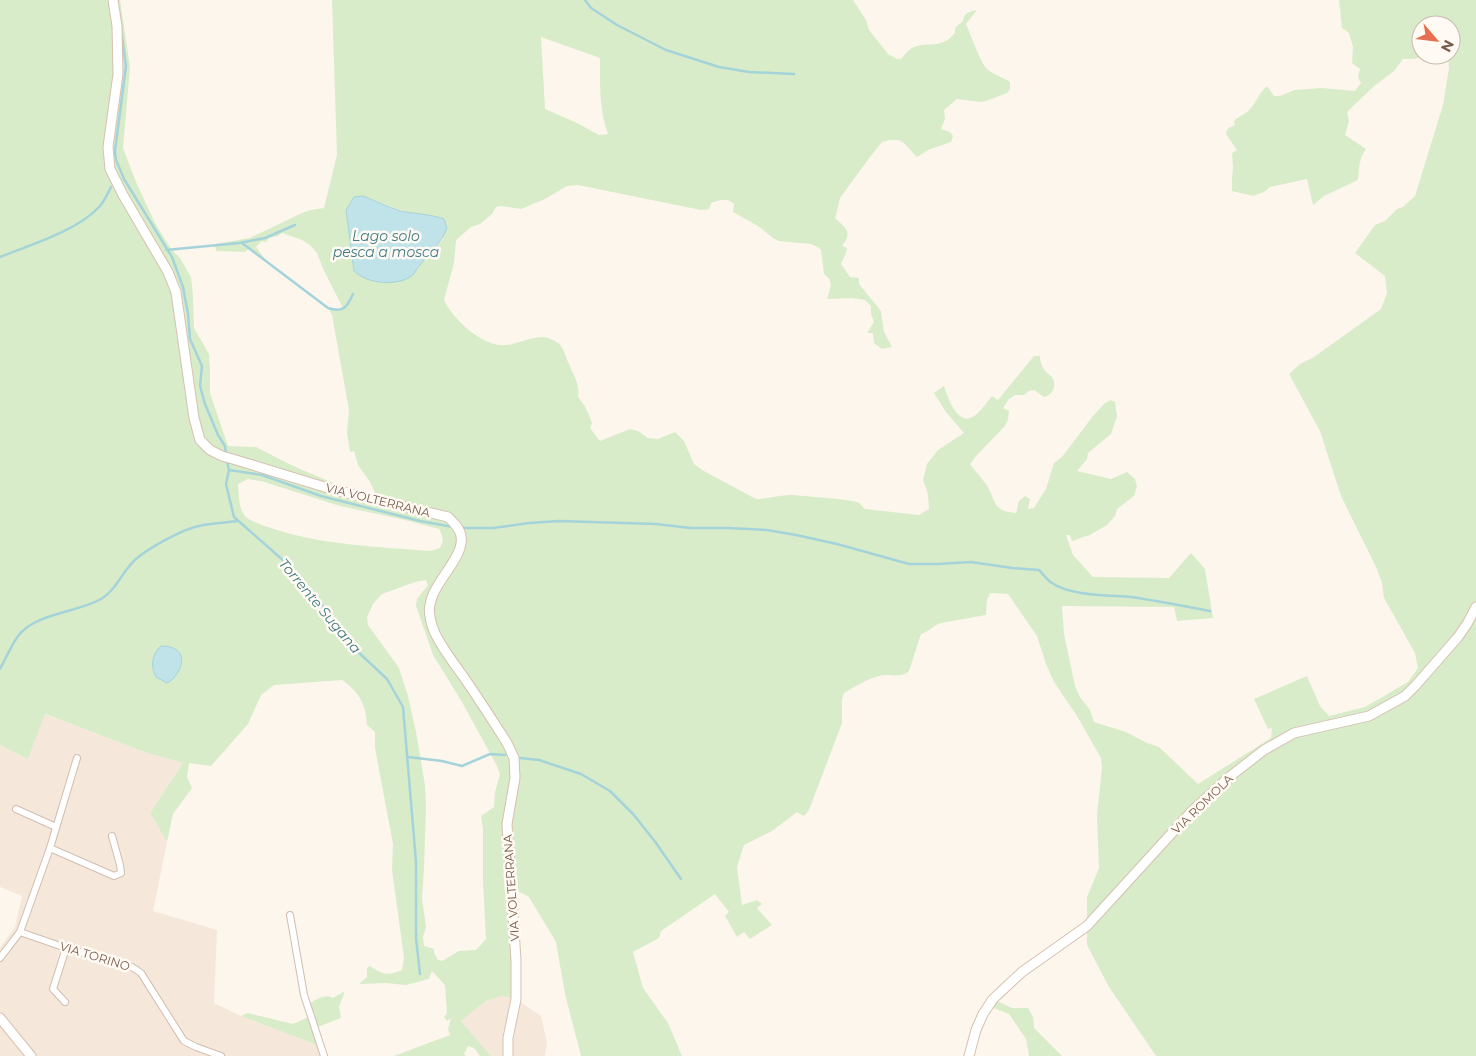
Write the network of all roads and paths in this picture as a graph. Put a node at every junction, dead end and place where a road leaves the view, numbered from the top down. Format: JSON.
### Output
{"nodes":[{"id":1,"x":112,"y":0,"type":"edge"},
{"id":2,"x":1476,"y":607,"type":"edge"},
{"id":3,"x":77,"y":758,"type":"dead end"},
{"id":4,"x":16,"y":809,"type":"dead end"},
{"id":5,"x":56,"y":827,"type":"junction"},
{"id":6,"x":112,"y":836,"type":"dead end"},
{"id":7,"x":50,"y":848,"type":"junction"},
{"id":8,"x":290,"y":915,"type":"dead end"},
{"id":9,"x":20,"y":932,"type":"junction"},
{"id":10,"x":66,"y":948,"type":"junction"},
{"id":11,"x":0,"y":958,"type":"edge"},
{"id":12,"x":65,"y":1002,"type":"dead end"},
{"id":13,"x":0,"y":1018,"type":"edge"},
{"id":14,"x":31,"y":1056,"type":"edge"},
{"id":15,"x":221,"y":1056,"type":"edge"},
{"id":16,"x":324,"y":1056,"type":"edge"},
{"id":17,"x":508,"y":1056,"type":"edge"},
{"id":18,"x":969,"y":1056,"type":"edge"}],
"edges":[{"from":1,"to":17,"type":"main road","name":"VIA VOLTERRANA"},
{"from":2,"to":18,"type":"main road","name":"VIA ROMOLA"},
{"from":3,"to":5,"type":"street"},
{"from":4,"to":5,"type":"street"},
{"from":5,"to":7,"type":"street"},
{"from":6,"to":7,"type":"street"},
{"from":7,"to":9,"type":"street"},
{"from":8,"to":16,"type":"street"},
{"from":9,"to":10,"type":"street","name":"VIA TORINO"},
{"from":9,"to":11,"type":"street"},
{"from":10,"to":12,"type":"street"},
{"from":10,"to":15,"type":"street","name":"VIA TORINO"},
{"from":13,"to":14,"type":"main road"}]}
